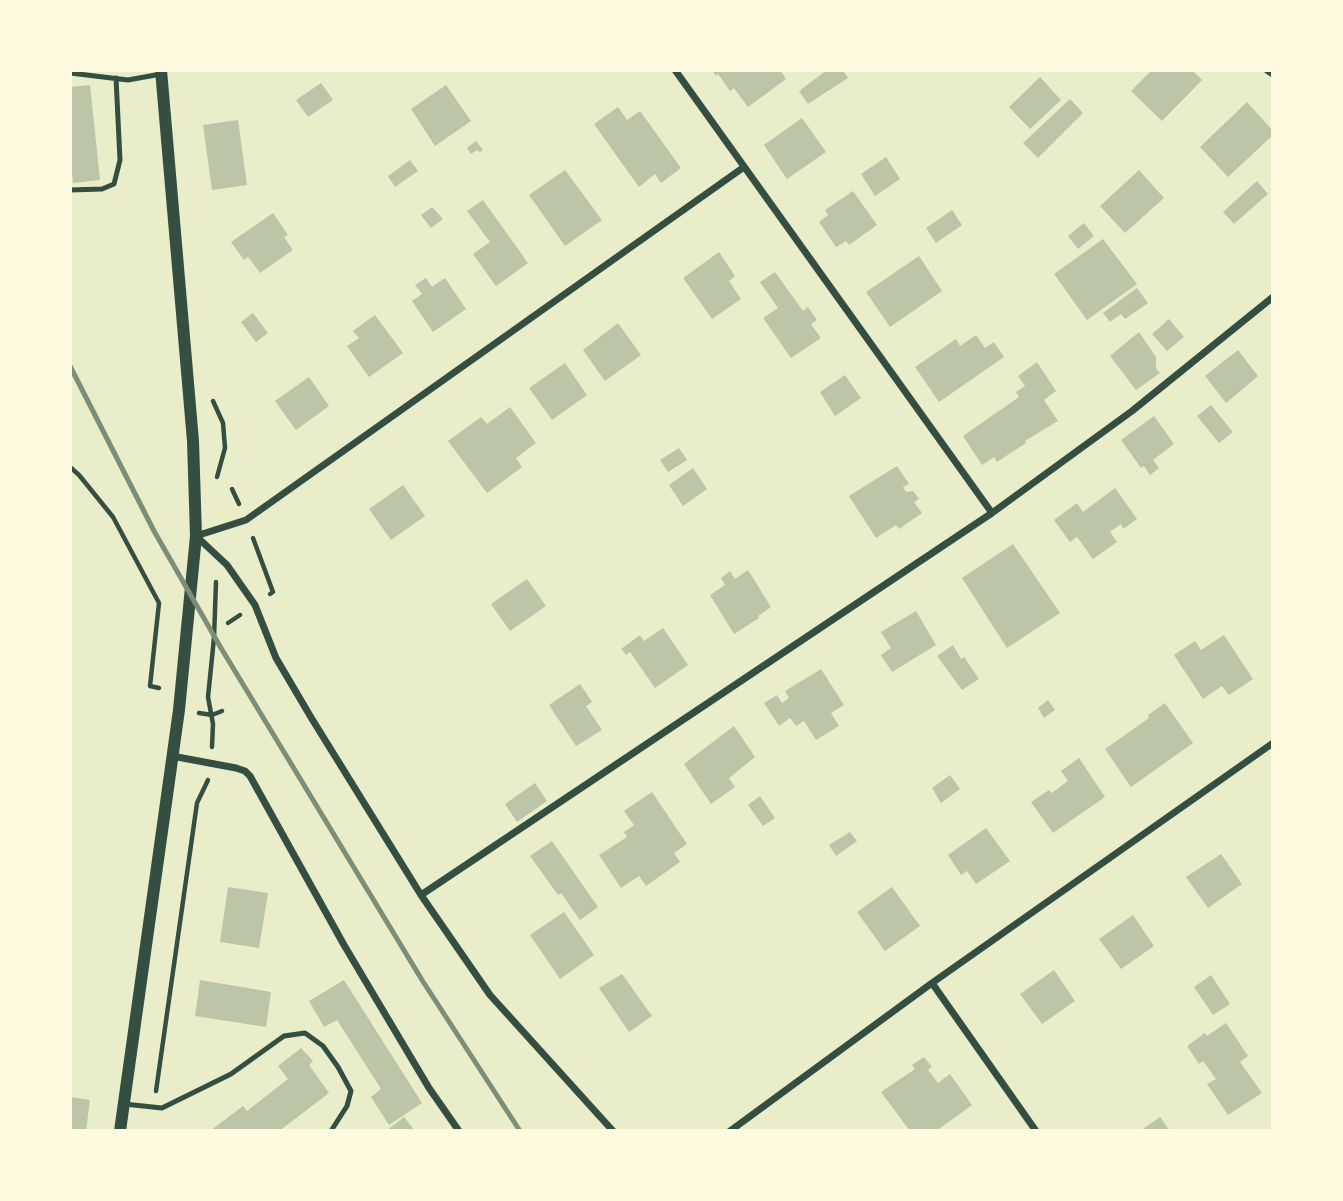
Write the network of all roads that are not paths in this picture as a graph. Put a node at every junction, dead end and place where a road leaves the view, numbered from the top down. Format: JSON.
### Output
{"nodes":[{"id":1,"x":675,"y":70,"type":"edge"},
{"id":2,"x":1268,"y":70,"type":"edge"},
{"id":3,"x":161,"y":72,"type":"edge"},
{"id":4,"x":70,"y":73,"type":"edge"},
{"id":5,"x":1273,"y":74,"type":"edge"},
{"id":6,"x":116,"y":78,"type":"junction"},
{"id":7,"x":744,"y":167,"type":"junction"},
{"id":8,"x":70,"y":190,"type":"edge"},
{"id":9,"x":1273,"y":297,"type":"edge"},
{"id":10,"x":992,"y":513,"type":"junction"},
{"id":11,"x":197,"y":536,"type":"junction"},
{"id":12,"x":1273,"y":743,"type":"edge"},
{"id":13,"x":173,"y":756,"type":"junction"},
{"id":14,"x":421,"y":895,"type":"junction"},
{"id":15,"x":932,"y":983,"type":"junction"},
{"id":16,"x":124,"y":1104,"type":"junction"},
{"id":17,"x":120,"y":1131,"type":"edge"},
{"id":18,"x":331,"y":1131,"type":"edge"},
{"id":19,"x":459,"y":1131,"type":"edge"},
{"id":20,"x":614,"y":1131,"type":"edge"},
{"id":21,"x":730,"y":1131,"type":"edge"},
{"id":22,"x":1036,"y":1131,"type":"edge"}],
"edges":[{"from":1,"to":7,"type":"street"},
{"from":2,"to":5,"type":"street"},
{"from":3,"to":6,"type":"lane"},
{"from":3,"to":11,"type":"street"},
{"from":4,"to":6,"type":"lane"},
{"from":6,"to":8,"type":"lane"},
{"from":7,"to":10,"type":"street"},
{"from":7,"to":11,"type":"street"},
{"from":9,"to":10,"type":"street"},
{"from":10,"to":14,"type":"street"},
{"from":11,"to":13,"type":"street"},
{"from":11,"to":14,"type":"street"},
{"from":12,"to":15,"type":"street"},
{"from":13,"to":16,"type":"street"},
{"from":13,"to":19,"type":"street"},
{"from":14,"to":20,"type":"street"},
{"from":15,"to":21,"type":"street"},
{"from":15,"to":22,"type":"street"},
{"from":16,"to":17,"type":"street"},
{"from":16,"to":18,"type":"lane"}]}
